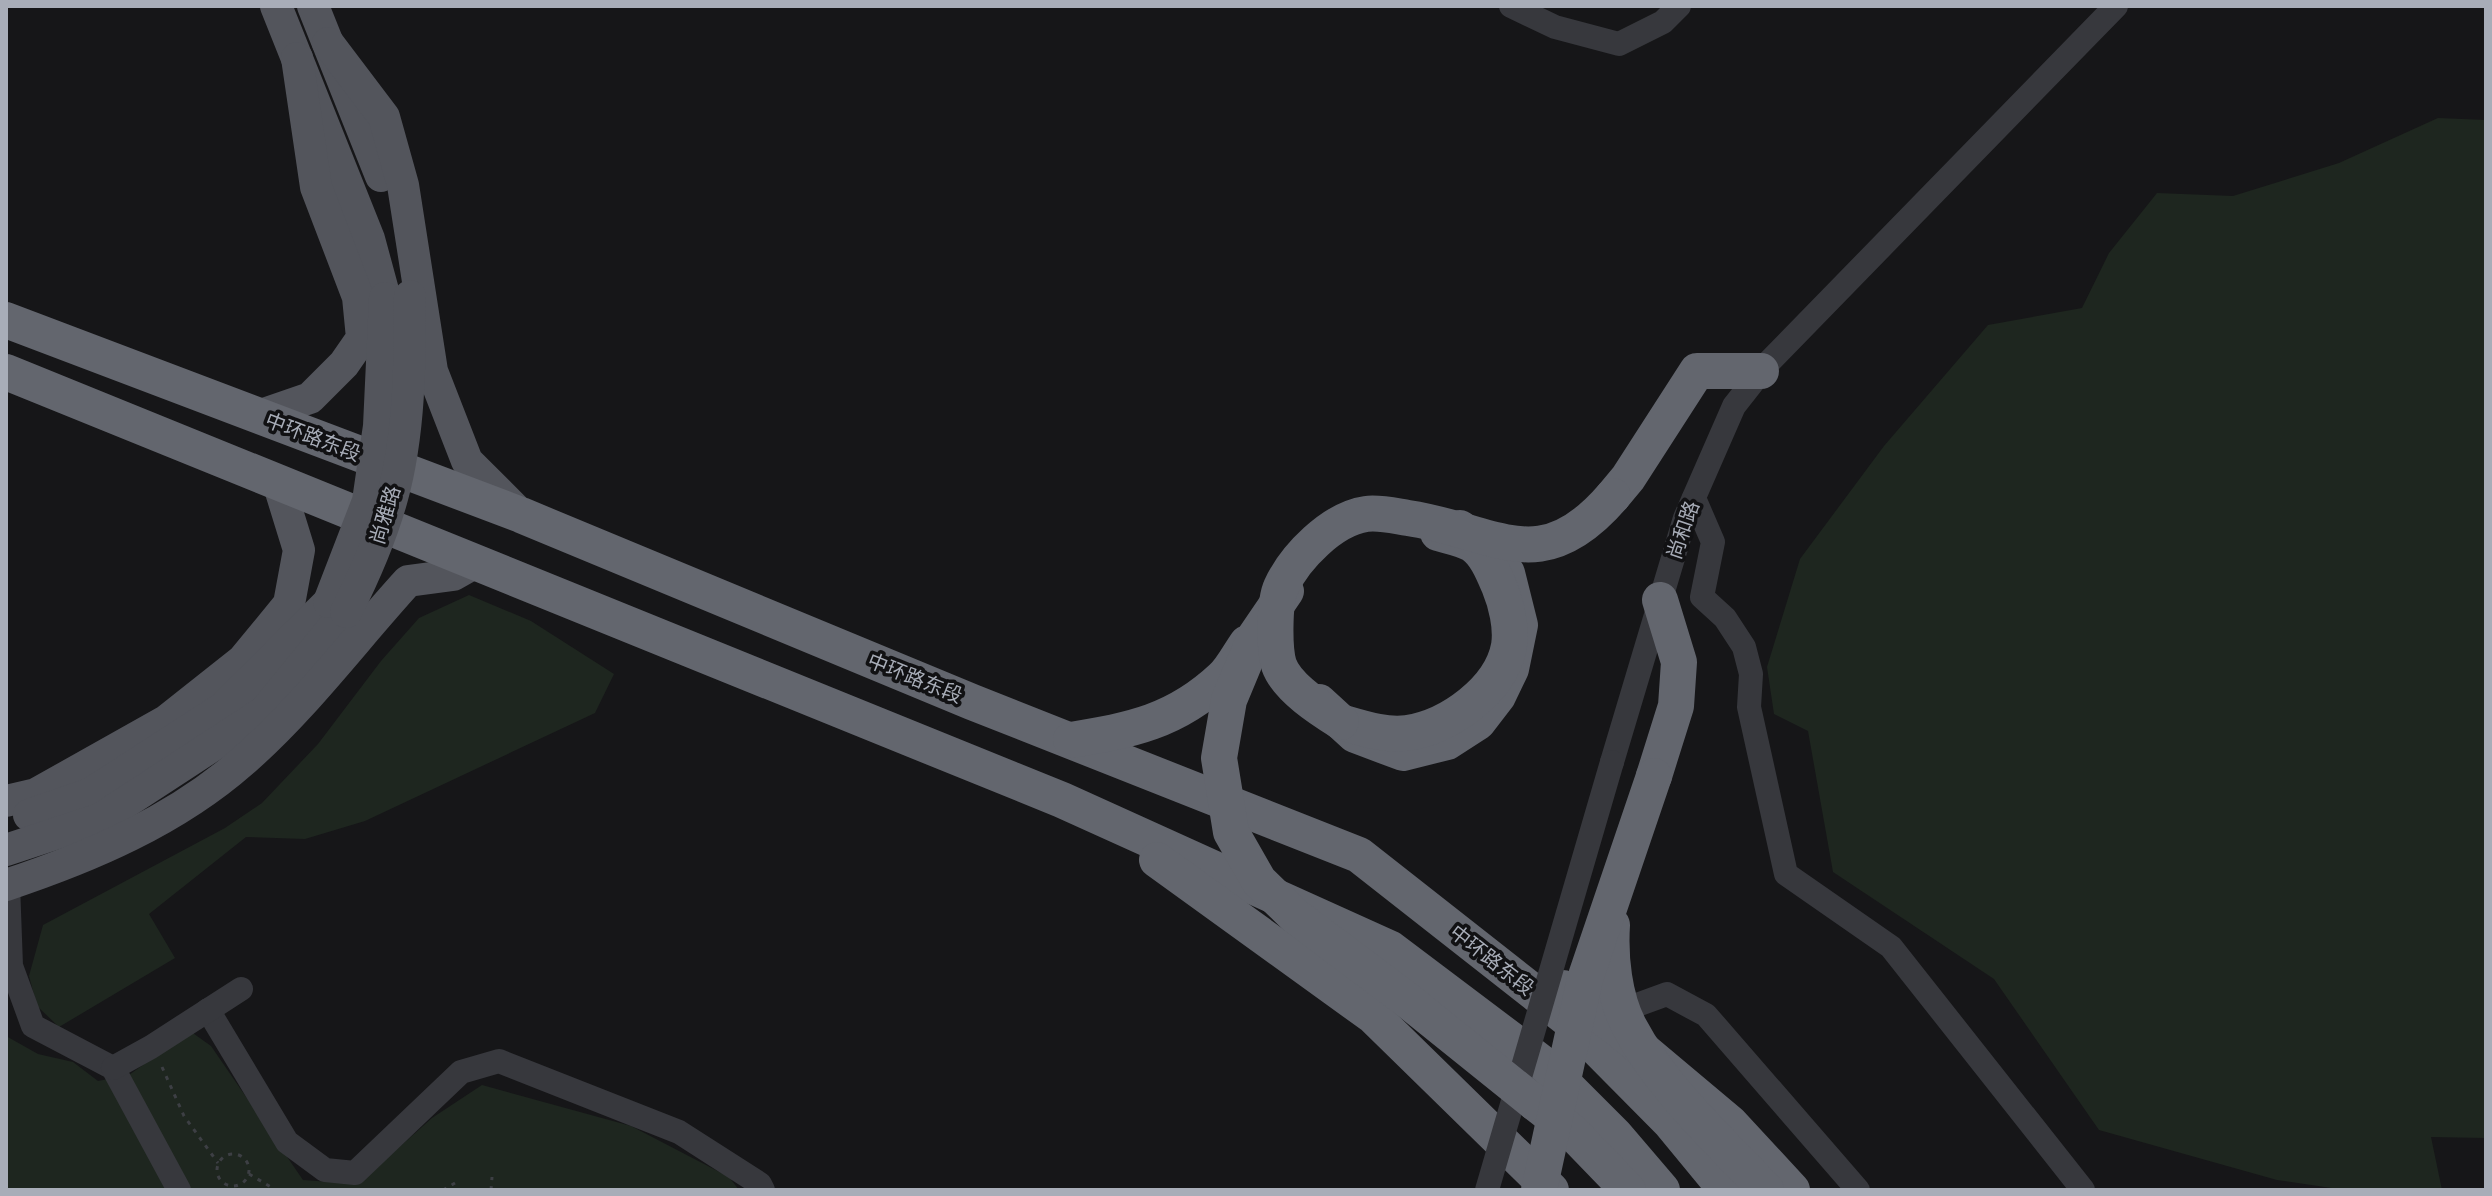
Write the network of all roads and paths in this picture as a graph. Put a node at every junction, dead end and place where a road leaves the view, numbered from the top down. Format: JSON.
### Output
{"nodes":[{"id":1,"x":276,"y":6,"type":"edge"},
{"id":2,"x":313,"y":6,"type":"edge"},
{"id":3,"x":1511,"y":6,"type":"edge"},
{"id":4,"x":1679,"y":6,"type":"edge"},
{"id":5,"x":2116,"y":6,"type":"edge"},
{"id":6,"x":328,"y":43,"type":"junction"},
{"id":7,"x":297,"y":58,"type":"junction"},
{"id":8,"x":397,"y":297,"type":"junction"},
{"id":9,"x":6,"y":320,"type":"edge"},
{"id":10,"x":1761,"y":371,"type":"junction"},
{"id":11,"x":6,"y":372,"type":"edge"},
{"id":12,"x":258,"y":416,"type":"junction"},
{"id":13,"x":278,"y":482,"type":"junction"},
{"id":14,"x":1694,"y":498,"type":"junction"},
{"id":15,"x":521,"y":515,"type":"junction"},
{"id":16,"x":476,"y":562,"type":"junction"},
{"id":17,"x":1286,"y":591,"type":"junction"},
{"id":18,"x":1660,"y":600,"type":"junction"},
{"id":19,"x":337,"y":607,"type":"junction"},
{"id":20,"x":1071,"y":740,"type":"junction"},
{"id":21,"x":6,"y":801,"type":"edge"},
{"id":22,"x":1095,"y":815,"type":"junction"},
{"id":23,"x":6,"y":823,"type":"edge"},
{"id":24,"x":6,"y":850,"type":"edge"},
{"id":25,"x":1359,"y":855,"type":"junction"},
{"id":26,"x":7,"y":884,"type":"edge"},
{"id":27,"x":1615,"y":893,"type":"junction"},
{"id":28,"x":241,"y":989,"type":"dead end"},
{"id":29,"x":208,"y":1010,"type":"junction"},
{"id":30,"x":1609,"y":1022,"type":"junction"},
{"id":31,"x":151,"y":1047,"type":"junction"},
{"id":32,"x":113,"y":1068,"type":"junction"},
{"id":33,"x":1615,"y":1135,"type":"junction"},
{"id":34,"x":218,"y":1163,"type":"junction"},
{"id":35,"x":249,"y":1174,"type":"junction"},
{"id":36,"x":492,"y":1177,"type":"dead end"},
{"id":37,"x":455,"y":1183,"type":"dead end"},
{"id":38,"x":179,"y":1190,"type":"edge"},
{"id":39,"x":276,"y":1190,"type":"edge"},
{"id":40,"x":443,"y":1190,"type":"edge"},
{"id":41,"x":491,"y":1190,"type":"edge"},
{"id":42,"x":763,"y":1190,"type":"edge"},
{"id":43,"x":1487,"y":1190,"type":"edge"},
{"id":44,"x":1539,"y":1190,"type":"edge"},
{"id":45,"x":1551,"y":1190,"type":"edge"},
{"id":46,"x":1628,"y":1190,"type":"edge"},
{"id":47,"x":1652,"y":1190,"type":"edge"},
{"id":48,"x":1662,"y":1190,"type":"edge"},
{"id":49,"x":1726,"y":1190,"type":"edge"},
{"id":50,"x":1766,"y":1190,"type":"edge"},
{"id":51,"x":1792,"y":1190,"type":"edge"},
{"id":52,"x":1858,"y":1190,"type":"edge"},
{"id":53,"x":2083,"y":1190,"type":"edge"}],
"edges":[{"from":1,"to":7,"type":"main road","name":"尚雅路"},
{"from":2,"to":6,"type":"main road","name":"尚雅路"},
{"from":3,"to":4,"type":"street"},
{"from":5,"to":10,"type":"street","name":"尚和路"},
{"from":6,"to":8,"type":"main road","name":"尚雅路"},
{"from":6,"to":15,"type":"main road"},
{"from":7,"to":8,"type":"main road","name":"尚雅路"},
{"from":7,"to":12,"type":"main road"},
{"from":8,"to":19,"type":"main road","name":"尚雅路","bridge":true},
{"from":9,"to":12,"type":"highway","name":"中环路东段"},
{"from":10,"to":14,"type":"street","name":"尚和路"},
{"from":10,"to":17,"type":"highway","bridge":true},
{"from":11,"to":13,"type":"highway"},
{"from":12,"to":15,"type":"highway","name":"中环路东段"},
{"from":13,"to":16,"type":"highway"},
{"from":13,"to":21,"type":"main road"},
{"from":14,"to":18,"type":"street","name":"尚和路"},
{"from":14,"to":53,"type":"street"},
{"from":15,"to":20,"type":"highway","name":"中环路东段"},
{"from":16,"to":22,"type":"highway"},
{"from":16,"to":26,"type":"main road"},
{"from":17,"to":20,"type":"highway","bridge":true},
{"from":17,"to":46,"type":"highway","bridge":true},
{"from":18,"to":27,"type":"highway","bridge":true},
{"from":18,"to":43,"type":"street","name":"尚和路","bridge":true},
{"from":19,"to":23,"type":"main road","name":"尚雅路"},
{"from":19,"to":24,"type":"main road","name":"尚雅路"},
{"from":20,"to":25,"type":"highway","name":"中环路东段"},
{"from":22,"to":33,"type":"highway"},
{"from":22,"to":45,"type":"highway"},
{"from":25,"to":30,"type":"highway"},
{"from":25,"to":49,"type":"highway","name":"中环路东段"},
{"from":26,"to":32,"type":"street"},
{"from":27,"to":44,"type":"highway","bridge":true},
{"from":27,"to":50,"type":"highway","bridge":true},
{"from":28,"to":29,"type":"street"},
{"from":29,"to":31,"type":"street"},
{"from":29,"to":42,"type":"street"},
{"from":30,"to":51,"type":"highway"},
{"from":30,"to":52,"type":"street"},
{"from":31,"to":32,"type":"street"},
{"from":31,"to":34,"type":"path"},
{"from":32,"to":38,"type":"street"},
{"from":33,"to":47,"type":"highway"},
{"from":33,"to":48,"type":"highway"},
{"from":34,"to":35,"type":"path"},
{"from":34,"to":35,"type":"path"},
{"from":35,"to":39,"type":"path"},
{"from":36,"to":41,"type":"path"},
{"from":37,"to":40,"type":"path"}]}
